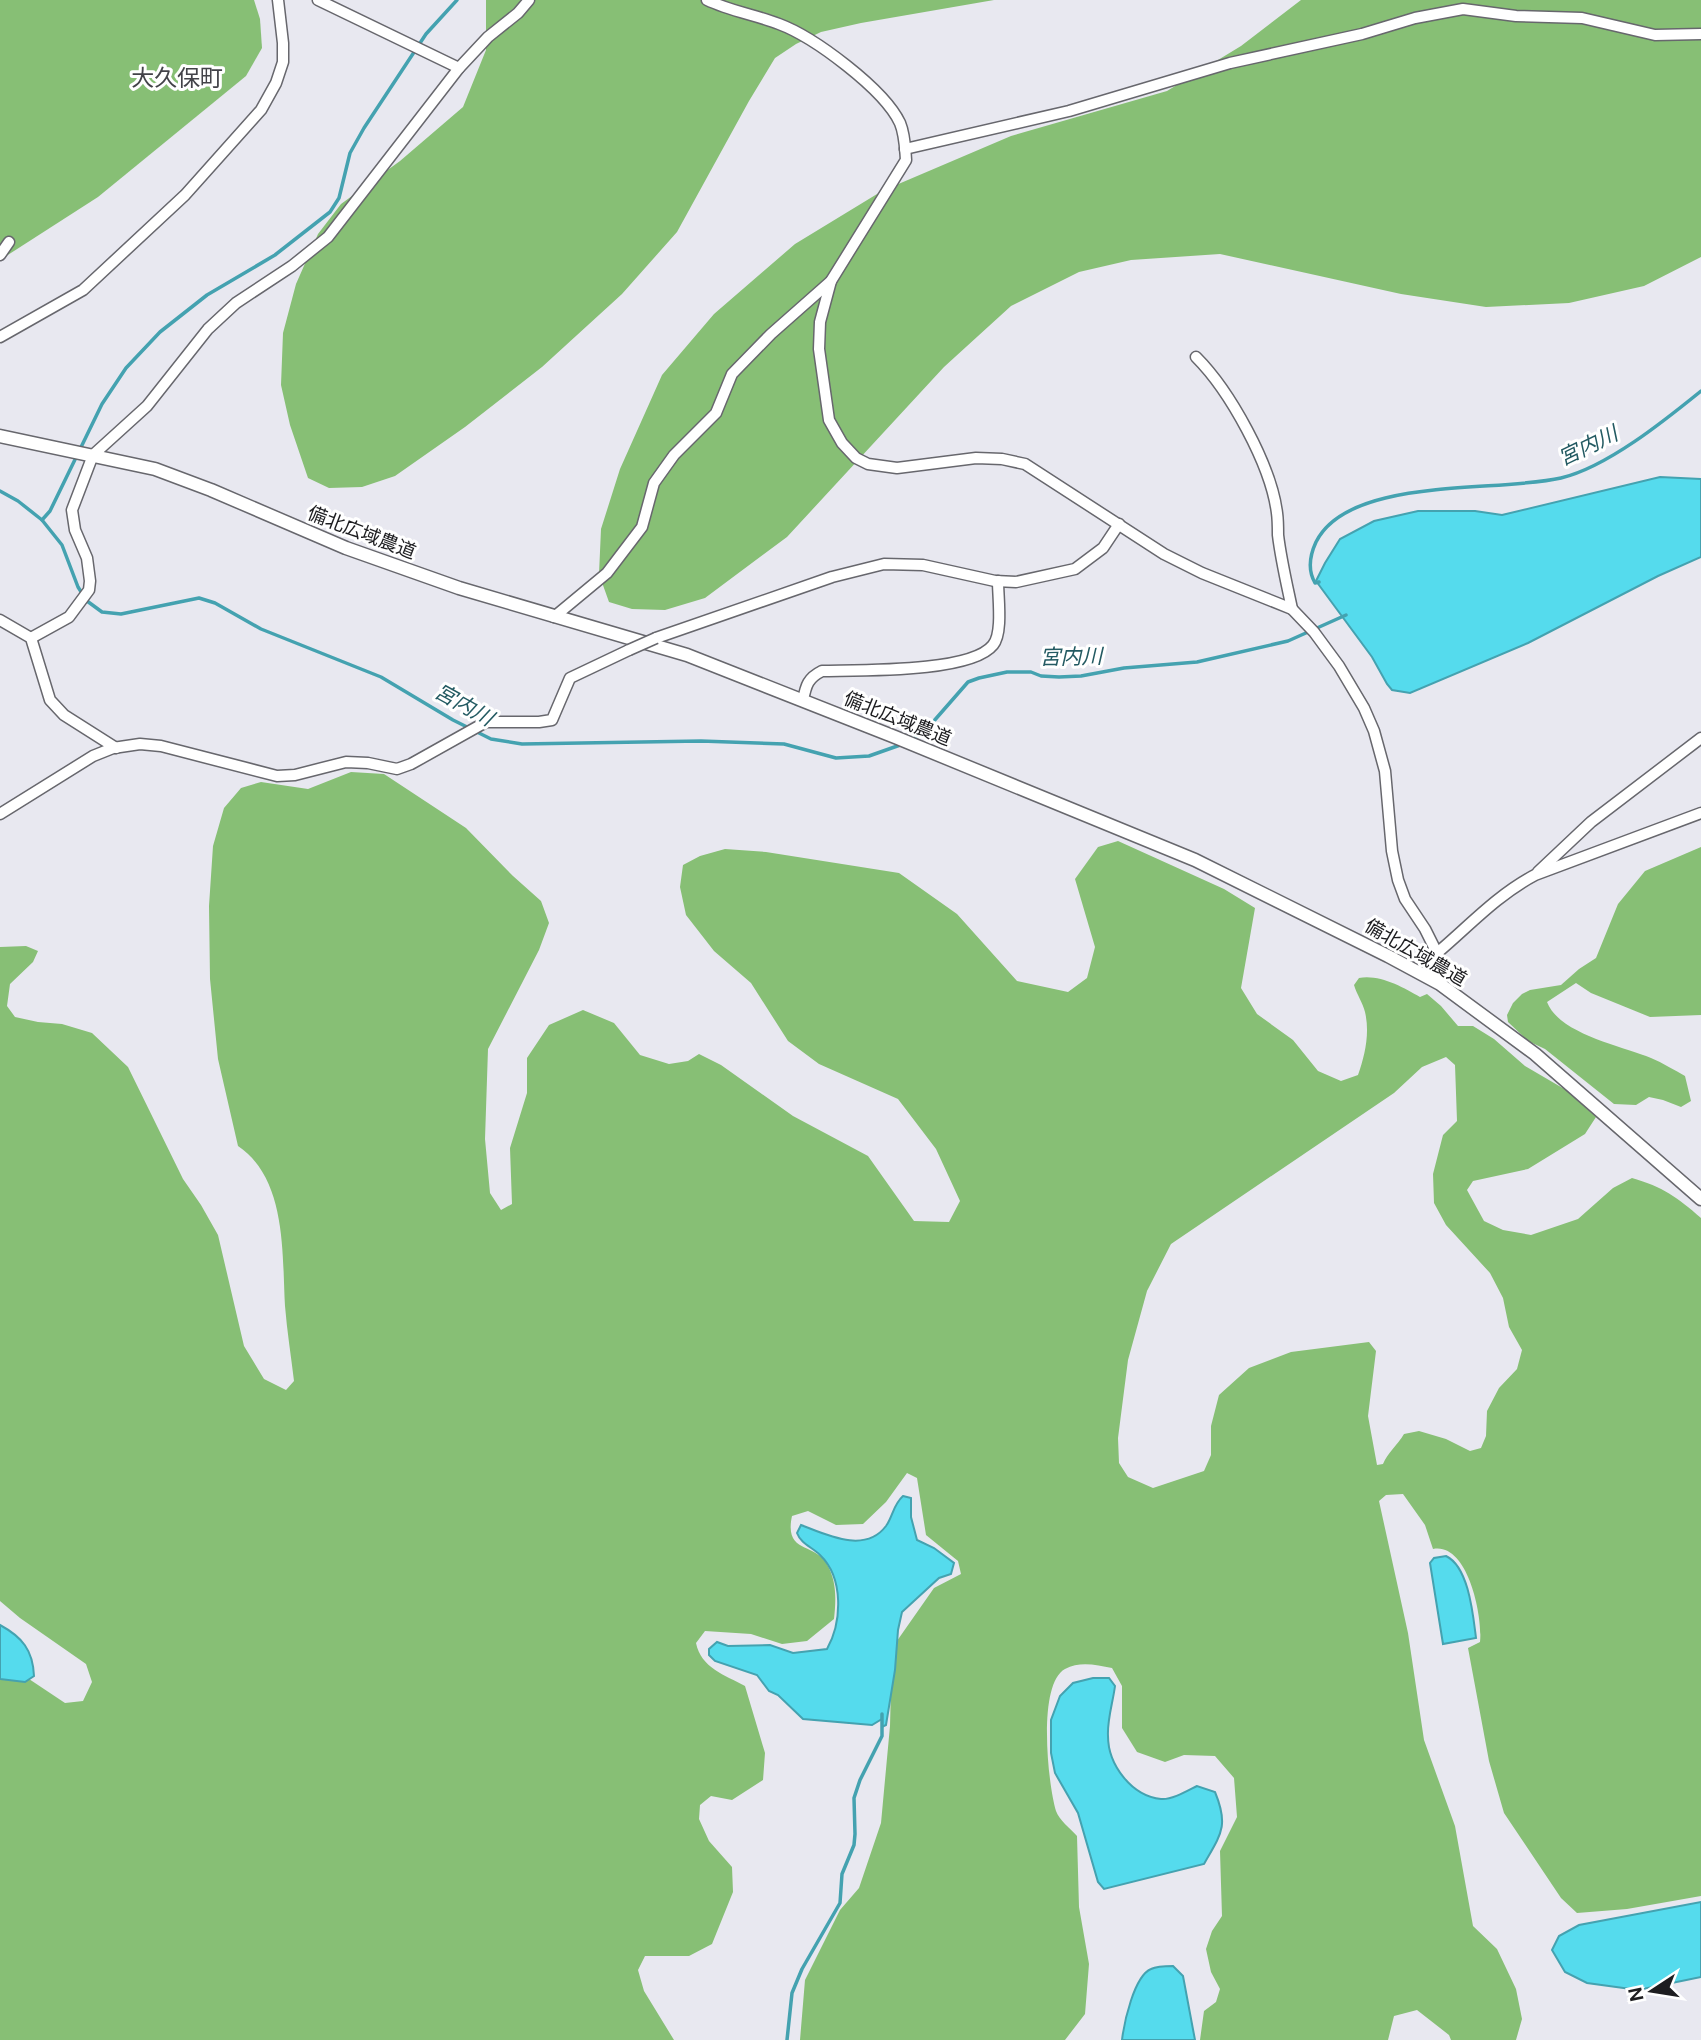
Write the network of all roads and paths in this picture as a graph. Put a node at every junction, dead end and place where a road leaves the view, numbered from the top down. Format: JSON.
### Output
{"nodes":[{"id":1,"x":278,"y":0,"type":"edge"},
{"id":2,"x":318,"y":0,"type":"edge"},
{"id":3,"x":529,"y":0,"type":"edge"},
{"id":4,"x":707,"y":0,"type":"edge"},
{"id":5,"x":1701,"y":34,"type":"edge"},
{"id":6,"x":459,"y":68,"type":"junction"},
{"id":7,"x":905,"y":149,"type":"junction"},
{"id":8,"x":9,"y":242,"type":"dead end"},
{"id":9,"x":0,"y":255,"type":"edge"},
{"id":10,"x":831,"y":281,"type":"junction"},
{"id":11,"x":0,"y":337,"type":"edge"},
{"id":12,"x":1196,"y":357,"type":"dead end"},
{"id":13,"x":0,"y":436,"type":"edge"},
{"id":14,"x":93,"y":455,"type":"junction"},
{"id":15,"x":1119,"y":524,"type":"junction"},
{"id":16,"x":998,"y":581,"type":"junction"},
{"id":17,"x":1292,"y":609,"type":"junction"},
{"id":18,"x":554,"y":617,"type":"junction"},
{"id":19,"x":0,"y":620,"type":"edge"},
{"id":20,"x":31,"y":638,"type":"junction"},
{"id":21,"x":803,"y":700,"type":"junction"},
{"id":22,"x":1701,"y":738,"type":"edge"},
{"id":23,"x":116,"y":748,"type":"junction"},
{"id":24,"x":1701,"y":813,"type":"edge"},
{"id":25,"x":0,"y":814,"type":"edge"},
{"id":26,"x":1535,"y":875,"type":"junction"},
{"id":27,"x":1437,"y":954,"type":"junction"},
{"id":28,"x":1440,"y":984,"type":"junction"},
{"id":29,"x":1701,"y":1199,"type":"edge"}],
"edges":[{"from":1,"to":11,"type":"street"},
{"from":2,"to":6,"type":"street"},
{"from":3,"to":6,"type":"street"},
{"from":4,"to":7,"type":"street"},
{"from":5,"to":7,"type":"street"},
{"from":6,"to":14,"type":"street"},
{"from":7,"to":10,"type":"street"},
{"from":8,"to":9,"type":"street"},
{"from":10,"to":15,"type":"street"},
{"from":10,"to":18,"type":"street"},
{"from":12,"to":17,"type":"street"},
{"from":13,"to":14,"type":"street","name":"備北広域農道"},
{"from":14,"to":18,"type":"street","name":"備北広域農道"},
{"from":14,"to":20,"type":"street"},
{"from":15,"to":16,"type":"street"},
{"from":15,"to":17,"type":"street"},
{"from":16,"to":21,"type":"street"},
{"from":16,"to":23,"type":"street","bridge":true},
{"from":17,"to":27,"type":"street"},
{"from":18,"to":21,"type":"street","name":"備北広域農道"},
{"from":19,"to":20,"type":"street"},
{"from":20,"to":23,"type":"street"},
{"from":21,"to":28,"type":"street","name":"備北広域農道"},
{"from":22,"to":26,"type":"street"},
{"from":23,"to":25,"type":"street"},
{"from":24,"to":26,"type":"street"},
{"from":26,"to":27,"type":"street"},
{"from":27,"to":28,"type":"street"},
{"from":28,"to":29,"type":"street","name":"備北広域農道"}]}
